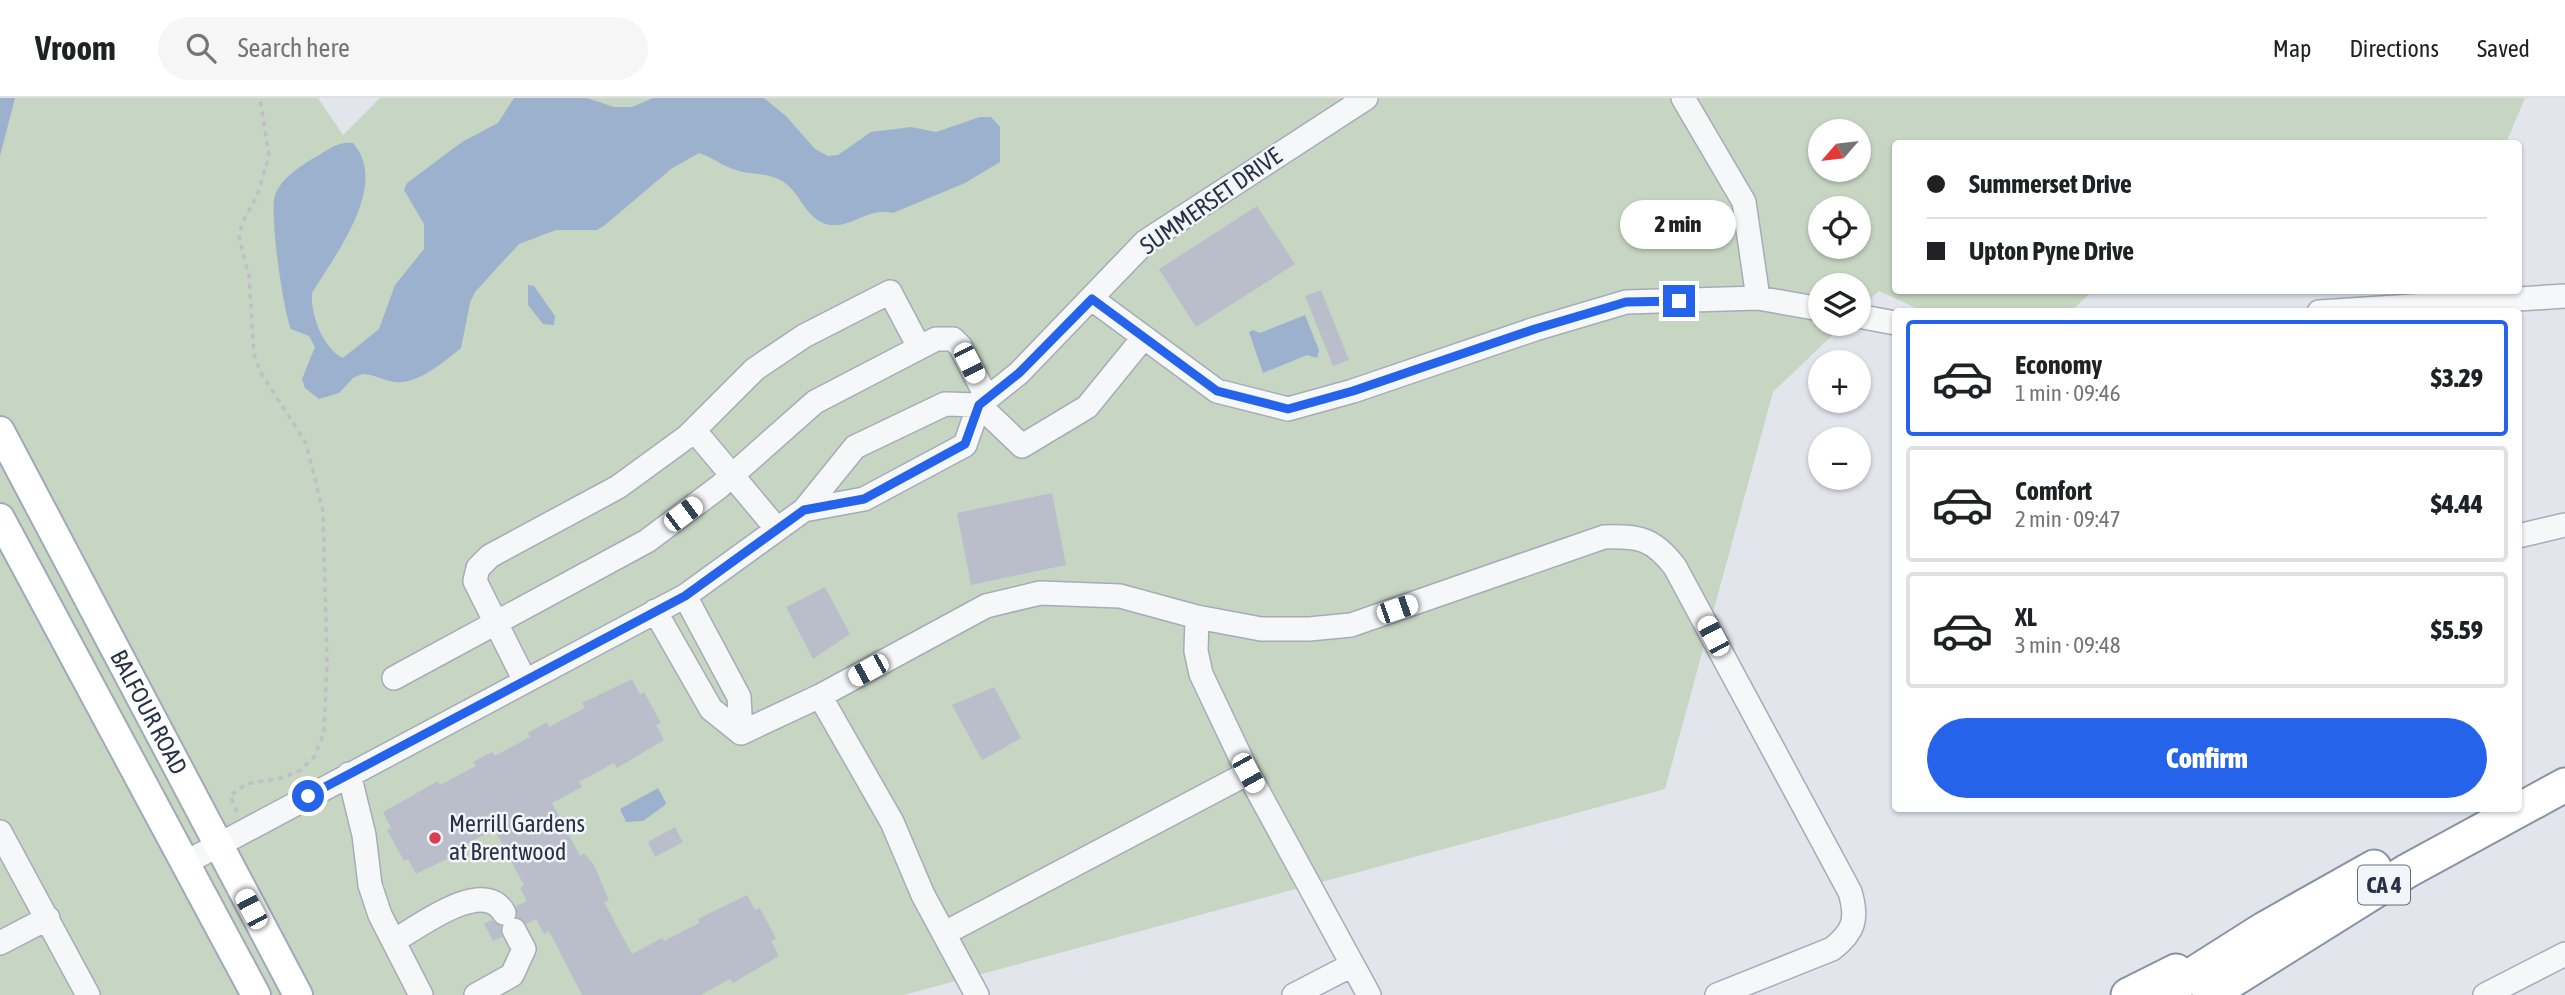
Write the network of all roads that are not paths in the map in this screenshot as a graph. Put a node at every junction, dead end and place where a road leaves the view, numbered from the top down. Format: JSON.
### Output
{"nodes":[{"id":1,"x":1366,"y":98,"type":"edge"},
{"id":2,"x":1683,"y":98,"type":"edge"},
{"id":3,"x":2565,"y":296,"type":"edge"},
{"id":4,"x":1758,"y":298,"type":"junction"},
{"id":5,"x":1092,"y":299,"type":"junction"},
{"id":6,"x":1808,"y":307,"type":"edge"},
{"id":7,"x":2380,"y":308,"type":"edge"},
{"id":8,"x":1871,"y":318,"type":"edge"},
{"id":9,"x":1892,"y":322,"type":"edge"},
{"id":10,"x":1144,"y":337,"type":"junction"},
{"id":11,"x":919,"y":347,"type":"junction"},
{"id":12,"x":983,"y":402,"type":"junction"},
{"id":13,"x":694,"y":430,"type":"junction"},
{"id":14,"x":0,"y":431,"type":"edge"},
{"id":15,"x":731,"y":476,"type":"junction"},
{"id":16,"x":804,"y":510,"type":"junction"},
{"id":17,"x":0,"y":518,"type":"edge"},
{"id":18,"x":2565,"y":525,"type":"edge"},
{"id":19,"x":777,"y":530,"type":"junction"},
{"id":20,"x":2522,"y":535,"type":"edge"},
{"id":21,"x":685,"y":596,"type":"junction"},
{"id":22,"x":655,"y":611,"type":"junction"},
{"id":23,"x":1197,"y":617,"type":"junction"},
{"id":24,"x":496,"y":624,"type":"junction"},
{"id":25,"x":726,"y":673,"type":"junction"},
{"id":26,"x":394,"y":678,"type":"dead end"},
{"id":27,"x":525,"y":681,"type":"junction"},
{"id":28,"x":699,"y":688,"type":"junction"},
{"id":29,"x":820,"y":696,"type":"junction"},
{"id":30,"x":741,"y":733,"type":"junction"},
{"id":31,"x":2565,"y":760,"type":"edge"},
{"id":32,"x":1248,"y":773,"type":"junction"},
{"id":33,"x":349,"y":774,"type":"junction"},
{"id":34,"x":2522,"y":783,"type":"edge"},
{"id":35,"x":2565,"y":785,"type":"edge"},
{"id":36,"x":2522,"y":808,"type":"edge"},
{"id":37,"x":2469,"y":812,"type":"edge"},
{"id":38,"x":2515,"y":812,"type":"edge"},
{"id":39,"x":0,"y":832,"type":"edge"},
{"id":40,"x":217,"y":845,"type":"junction"},
{"id":41,"x":185,"y":863,"type":"junction"},
{"id":42,"x":48,"y":918,"type":"junction"},
{"id":43,"x":2264,"y":929,"type":"junction"},
{"id":44,"x":945,"y":933,"type":"junction"},
{"id":45,"x":394,"y":941,"type":"junction"},
{"id":46,"x":0,"y":943,"type":"edge"},
{"id":47,"x":2565,"y":954,"type":"edge"},
{"id":48,"x":1352,"y":965,"type":"junction"},
{"id":49,"x":88,"y":995,"type":"edge"},
{"id":50,"x":256,"y":995,"type":"edge"},
{"id":51,"x":298,"y":995,"type":"edge"},
{"id":52,"x":421,"y":995,"type":"edge"},
{"id":53,"x":476,"y":995,"type":"edge"},
{"id":54,"x":977,"y":995,"type":"edge"},
{"id":55,"x":1294,"y":995,"type":"edge"},
{"id":56,"x":1369,"y":995,"type":"edge"},
{"id":57,"x":1717,"y":995,"type":"edge"},
{"id":58,"x":2128,"y":995,"type":"edge"},
{"id":59,"x":2160,"y":995,"type":"edge"},
{"id":60,"x":2209,"y":995,"type":"edge"},
{"id":61,"x":2486,"y":995,"type":"edge"}],
"edges":[{"from":1,"to":5,"type":"street","name":"SUMMERSET DRIVE"},
{"from":2,"to":4,"type":"street"},
{"from":3,"to":7,"type":"street"},
{"from":4,"to":6,"type":"street"},
{"from":4,"to":10,"type":"street"},
{"from":5,"to":10,"type":"street"},
{"from":5,"to":12,"type":"street","name":"SUMMERSET DRIVE"},
{"from":8,"to":9,"type":"street"},
{"from":10,"to":12,"type":"street"},
{"from":11,"to":12,"type":"street"},
{"from":11,"to":13,"type":"street"},
{"from":11,"to":15,"type":"street"},
{"from":12,"to":16,"type":"street"},
{"from":12,"to":16,"type":"street"},
{"from":13,"to":15,"type":"street"},
{"from":13,"to":24,"type":"street"},
{"from":14,"to":40,"type":"main road","name":"BALFOUR ROAD"},
{"from":15,"to":19,"type":"street"},
{"from":15,"to":24,"type":"street"},
{"from":16,"to":19,"type":"street"},
{"from":17,"to":41,"type":"main road","name":"BALFOUR ROAD"},
{"from":18,"to":20,"type":"street"},
{"from":19,"to":21,"type":"street"},
{"from":21,"to":22,"type":"street"},
{"from":21,"to":25,"type":"street"},
{"from":22,"to":27,"type":"street"},
{"from":22,"to":28,"type":"street"},
{"from":23,"to":29,"type":"street"},
{"from":23,"to":32,"type":"street"},
{"from":23,"to":57,"type":"street"},
{"from":24,"to":26,"type":"street"},
{"from":24,"to":27,"type":"street"},
{"from":25,"to":28,"type":"street"},
{"from":25,"to":30,"type":"street"},
{"from":27,"to":33,"type":"street"},
{"from":28,"to":30,"type":"street"},
{"from":29,"to":30,"type":"street"},
{"from":29,"to":44,"type":"street"},
{"from":31,"to":34,"type":"highway"},
{"from":32,"to":44,"type":"street"},
{"from":32,"to":48,"type":"street"},
{"from":33,"to":40,"type":"street"},
{"from":33,"to":45,"type":"street"},
{"from":35,"to":36,"type":"highway","number":"CA 4"},
{"from":37,"to":43,"type":"highway","number":"CA 4"},
{"from":38,"to":60,"type":"highway","number":"CA 4"},
{"from":39,"to":42,"type":"street"},
{"from":40,"to":41,"type":"street"},
{"from":40,"to":51,"type":"main road","name":"BALFOUR ROAD"},
{"from":41,"to":50,"type":"main road","name":"BALFOUR ROAD"},
{"from":42,"to":46,"type":"street"},
{"from":42,"to":49,"type":"street"},
{"from":43,"to":58,"type":"highway"},
{"from":43,"to":59,"type":"highway","number":"CA 4"},
{"from":44,"to":54,"type":"street"},
{"from":45,"to":52,"type":"street"},
{"from":45,"to":53,"type":"street"},
{"from":47,"to":61,"type":"street"},
{"from":48,"to":55,"type":"street"},
{"from":48,"to":56,"type":"street"}]}
